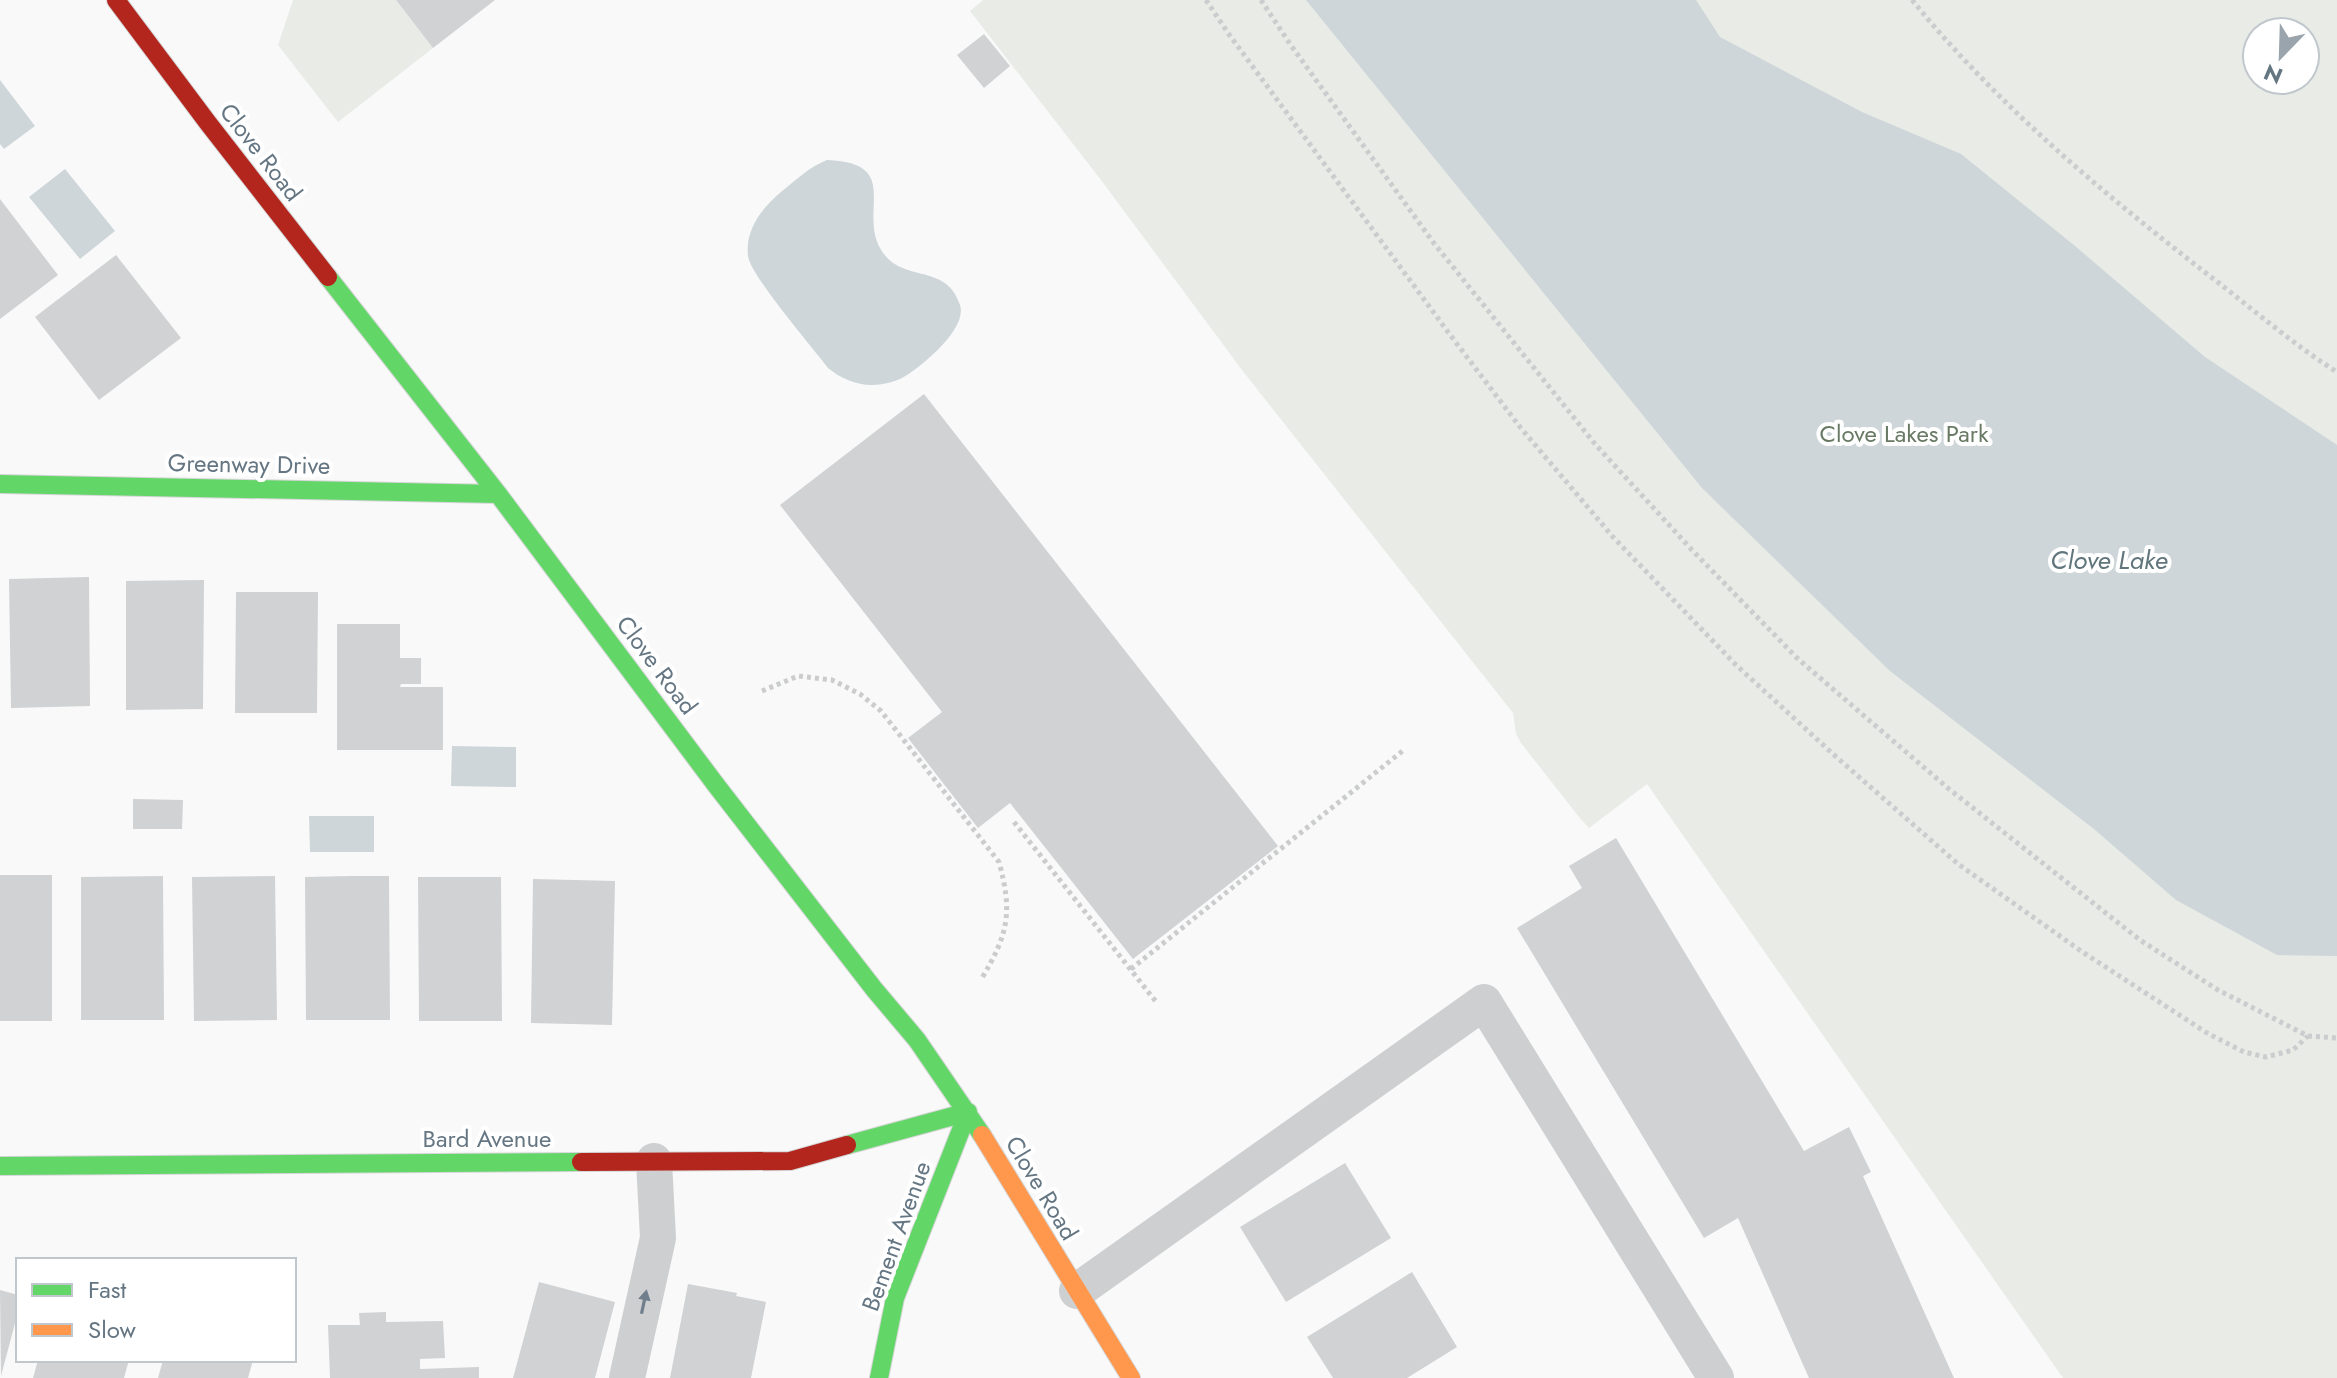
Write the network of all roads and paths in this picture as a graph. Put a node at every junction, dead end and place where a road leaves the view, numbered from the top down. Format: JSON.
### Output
{"nodes":[{"id":1,"x":116,"y":0,"type":"edge"},
{"id":2,"x":1206,"y":0,"type":"edge"},
{"id":3,"x":1261,"y":0,"type":"edge"},
{"id":4,"x":1912,"y":0,"type":"edge"},
{"id":5,"x":2337,"y":372,"type":"edge"},
{"id":6,"x":0,"y":484,"type":"edge"},
{"id":7,"x":498,"y":494,"type":"junction"},
{"id":8,"x":762,"y":691,"type":"dead end"},
{"id":9,"x":1405,"y":749,"type":"dead end"},
{"id":10,"x":1014,"y":822,"type":"dead end"},
{"id":11,"x":1131,"y":969,"type":"junction"},
{"id":12,"x":982,"y":978,"type":"dead end"},
{"id":13,"x":1157,"y":1003,"type":"dead end"},
{"id":14,"x":2308,"y":1036,"type":"junction"},
{"id":15,"x":2337,"y":1038,"type":"edge"},
{"id":16,"x":968,"y":1112,"type":"junction"},
{"id":17,"x":654,"y":1161,"type":"junction"},
{"id":18,"x":0,"y":1166,"type":"edge"},
{"id":19,"x":1077,"y":1291,"type":"junction"},
{"id":20,"x":627,"y":1378,"type":"edge"},
{"id":21,"x":879,"y":1378,"type":"edge"},
{"id":22,"x":1131,"y":1378,"type":"edge"},
{"id":23,"x":1716,"y":1378,"type":"edge"}],
"edges":[{"from":1,"to":7,"type":"street","name":"Clove Road"},
{"from":2,"to":14,"type":"path"},
{"from":3,"to":14,"type":"path"},
{"from":4,"to":5,"type":"path"},
{"from":6,"to":7,"type":"street","name":"Greenway Drive"},
{"from":7,"to":16,"type":"street","name":"Clove Road"},
{"from":8,"to":12,"type":"path"},
{"from":9,"to":11,"type":"path"},
{"from":10,"to":11,"type":"path"},
{"from":11,"to":13,"type":"path"},
{"from":14,"to":15,"type":"path"},
{"from":16,"to":17,"type":"street","name":"Bard Avenue"},
{"from":16,"to":19,"type":"street","name":"Clove Road"},
{"from":16,"to":21,"type":"street","name":"Bement Avenue"},
{"from":17,"to":18,"type":"street","name":"Bard Avenue"},
{"from":20,"to":17,"type":"lane","one_way":true},
{"from":19,"to":22,"type":"street","name":"Clove Road"},
{"from":19,"to":23,"type":"lane"}]}
